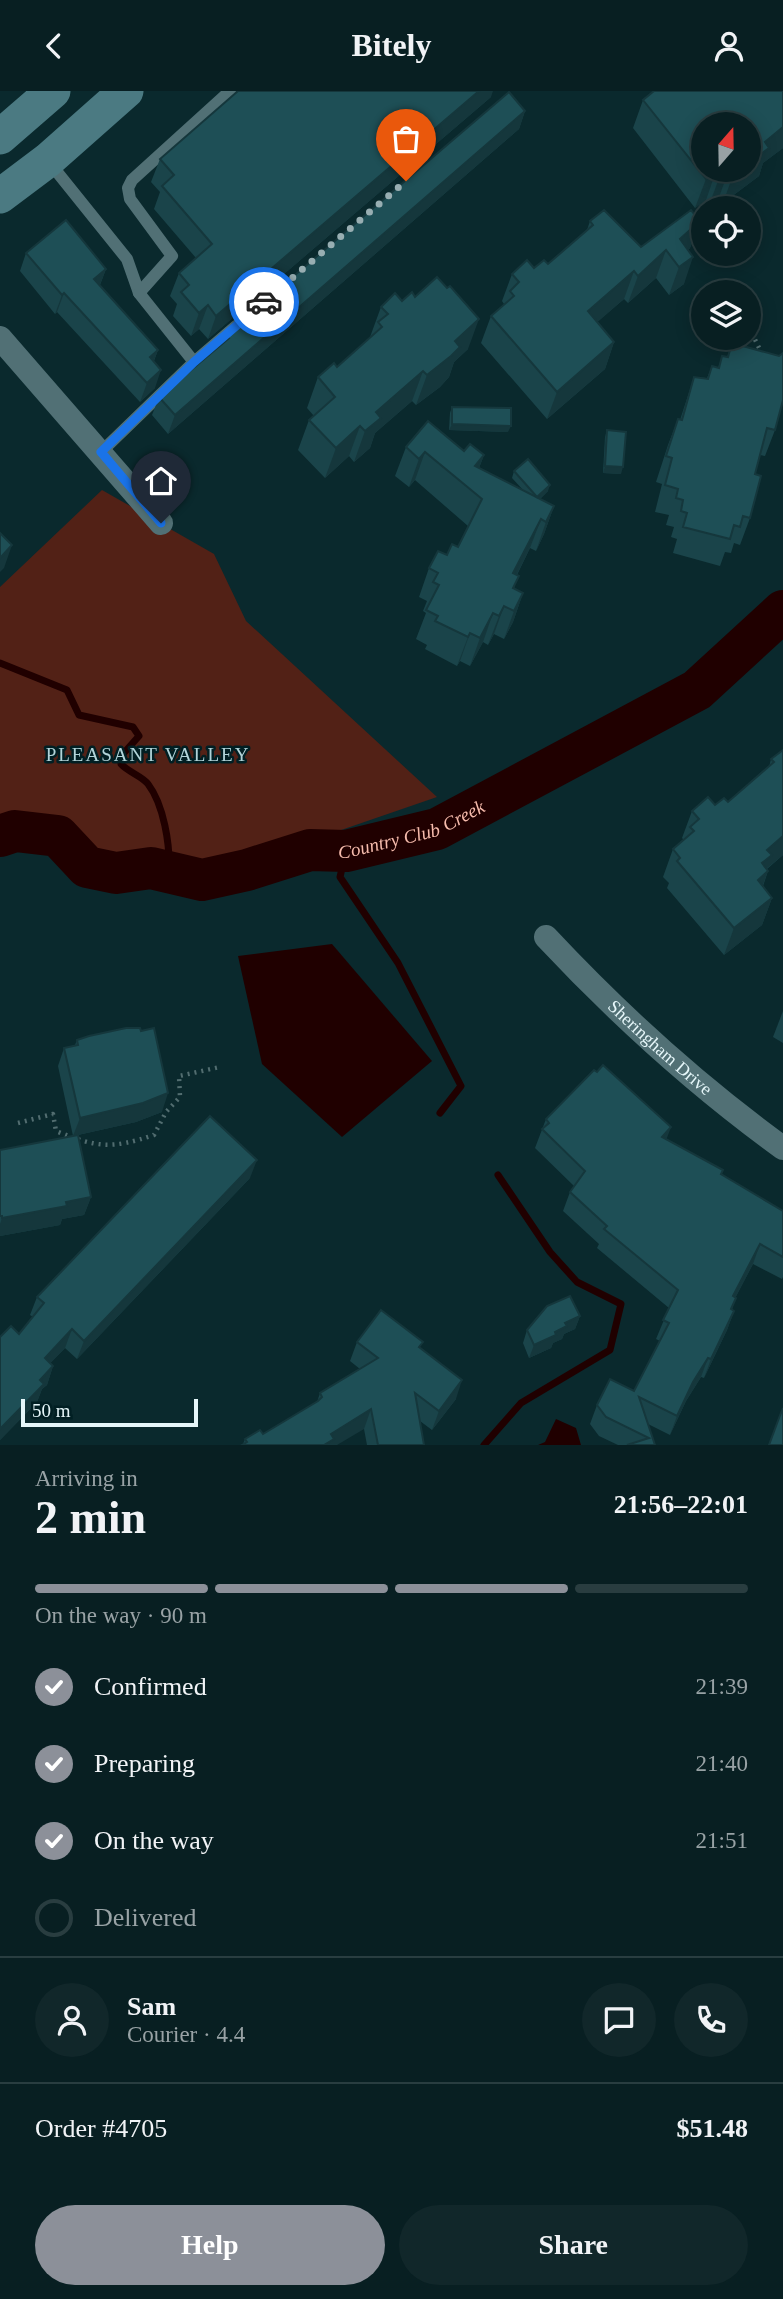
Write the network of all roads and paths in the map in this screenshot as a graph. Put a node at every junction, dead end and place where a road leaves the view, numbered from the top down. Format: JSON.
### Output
{"nodes":[{"id":1,"x":52,"y":91,"type":"edge"},
{"id":2,"x":126,"y":91,"type":"edge"},
{"id":3,"x":230,"y":91,"type":"edge"},
{"id":4,"x":0,"y":137,"type":"edge"},
{"id":5,"x":48,"y":160,"type":"junction"},
{"id":6,"x":0,"y":196,"type":"edge"},
{"id":7,"x":139,"y":293,"type":"junction"},
{"id":8,"x":247,"y":316,"type":"edge"},
{"id":9,"x":0,"y":338,"type":"edge"},
{"id":10,"x":758,"y":350,"type":"edge"},
{"id":11,"x":766,"y":359,"type":"edge"},
{"id":12,"x":194,"y":362,"type":"junction"},
{"id":13,"x":101,"y":452,"type":"junction"},
{"id":14,"x":161,"y":523,"type":"dead end"},
{"id":15,"x":546,"y":937,"type":"dead end"},
{"id":16,"x":220,"y":1067,"type":"dead end"},
{"id":17,"x":18,"y":1123,"type":"dead end"},
{"id":18,"x":783,"y":1148,"type":"edge"}],
"edges":[{"from":1,"to":4,"type":"main road"},
{"from":2,"to":5,"type":"main road"},
{"from":3,"to":7,"type":"lane"},
{"from":5,"to":6,"type":"main road"},
{"from":5,"to":7,"type":"lane"},
{"from":7,"to":12,"type":"lane"},
{"from":8,"to":12,"type":"lane"},
{"from":9,"to":13,"type":"street"},
{"from":10,"to":11,"type":"path"},
{"from":12,"to":13,"type":"lane"},
{"from":13,"to":14,"type":"street"},
{"from":15,"to":18,"type":"street","name":"Sheringham Drive"},
{"from":16,"to":17,"type":"path"}]}
